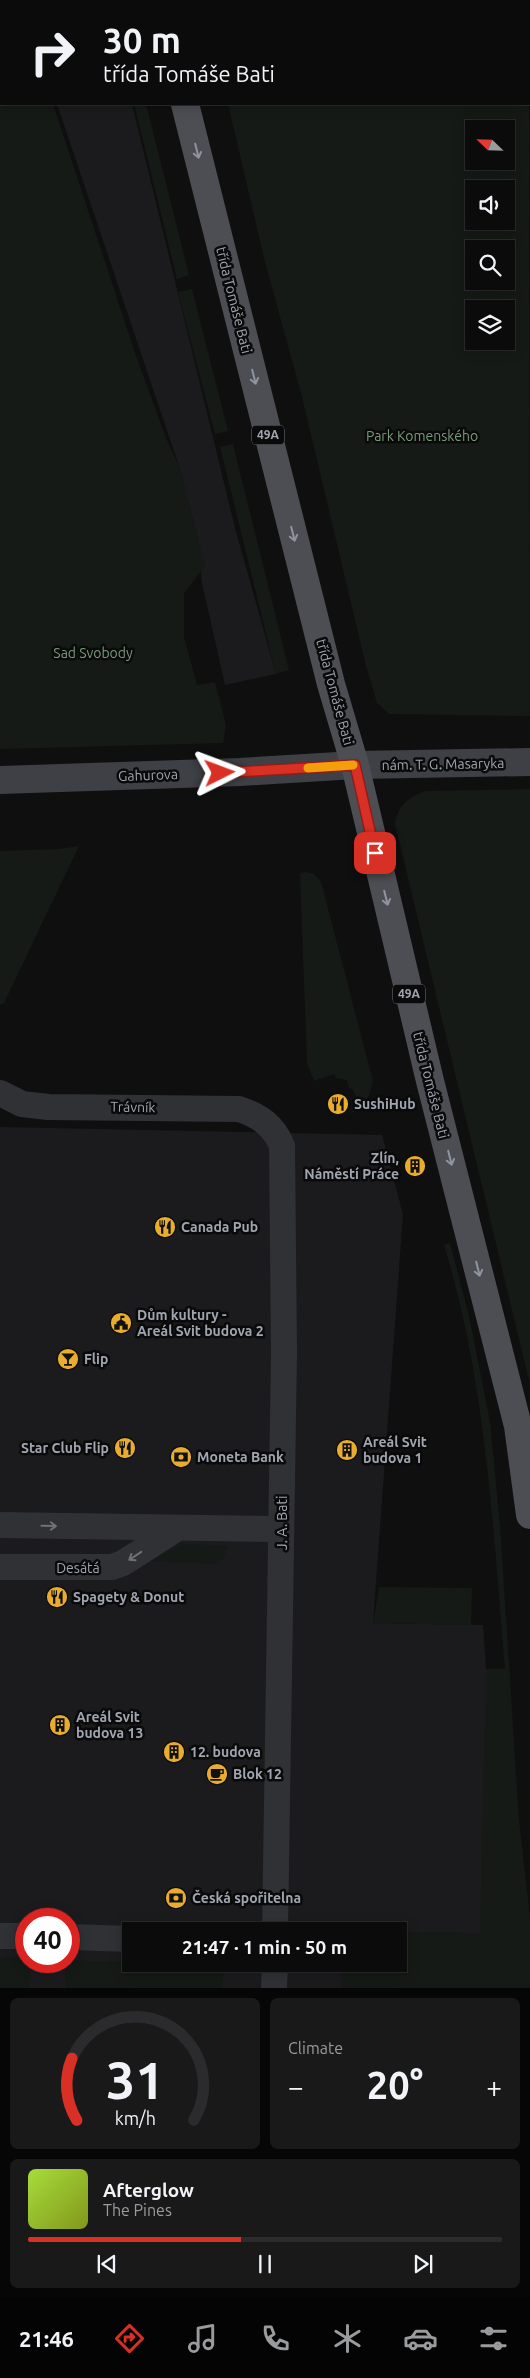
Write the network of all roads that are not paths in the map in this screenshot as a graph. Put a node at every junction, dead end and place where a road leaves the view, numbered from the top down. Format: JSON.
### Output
{"nodes":[{"id":1,"x":185,"y":105,"type":"edge"},
{"id":2,"x":530,"y":762,"type":"edge"},
{"id":3,"x":355,"y":765,"type":"junction"},
{"id":4,"x":0,"y":780,"type":"edge"},
{"id":5,"x":0,"y":1093,"type":"edge"},
{"id":6,"x":265,"y":1122,"type":"joint"},
{"id":7,"x":530,"y":1516,"type":"edge"},
{"id":8,"x":0,"y":1525,"type":"edge"},
{"id":9,"x":176,"y":1529,"type":"junction"},
{"id":10,"x":280,"y":1529,"type":"junction"},
{"id":11,"x":0,"y":1567,"type":"edge"},
{"id":12,"x":275,"y":1922,"type":"edge"},
{"id":13,"x":0,"y":1936,"type":"edge"},
{"id":14,"x":15,"y":1936,"type":"edge"},
{"id":15,"x":80,"y":1937,"type":"edge"},
{"id":16,"x":122,"y":1939,"type":"edge"},
{"id":17,"x":274,"y":1972,"type":"edge"},
{"id":18,"x":274,"y":1988,"type":"edge"}],
"edges":[{"from":1,"to":3,"type":"main road","name":"třída Tomáše Bati","number":"49A","one_way":true},
{"from":2,"to":3,"type":"street","name":"nám. T. G. Masaryka"},
{"from":3,"to":4,"type":"street","name":"Gahurova"},
{"from":3,"to":7,"type":"main road","name":"třída Tomáše Bati","number":"49A","one_way":true},
{"from":5,"to":6,"type":"street","name":"Trávník"},
{"from":6,"to":10,"type":"street","name":"J. A. Bati"},
{"from":8,"to":9,"type":"street","one_way":true},
{"from":9,"to":10,"type":"street"},
{"from":9,"to":11,"type":"street","name":"Desátá","one_way":true},
{"from":10,"to":12,"type":"street","name":"J. A. Bati"},
{"from":13,"to":14,"type":"street"},
{"from":15,"to":16,"type":"street"},
{"from":17,"to":18,"type":"street"}]}
